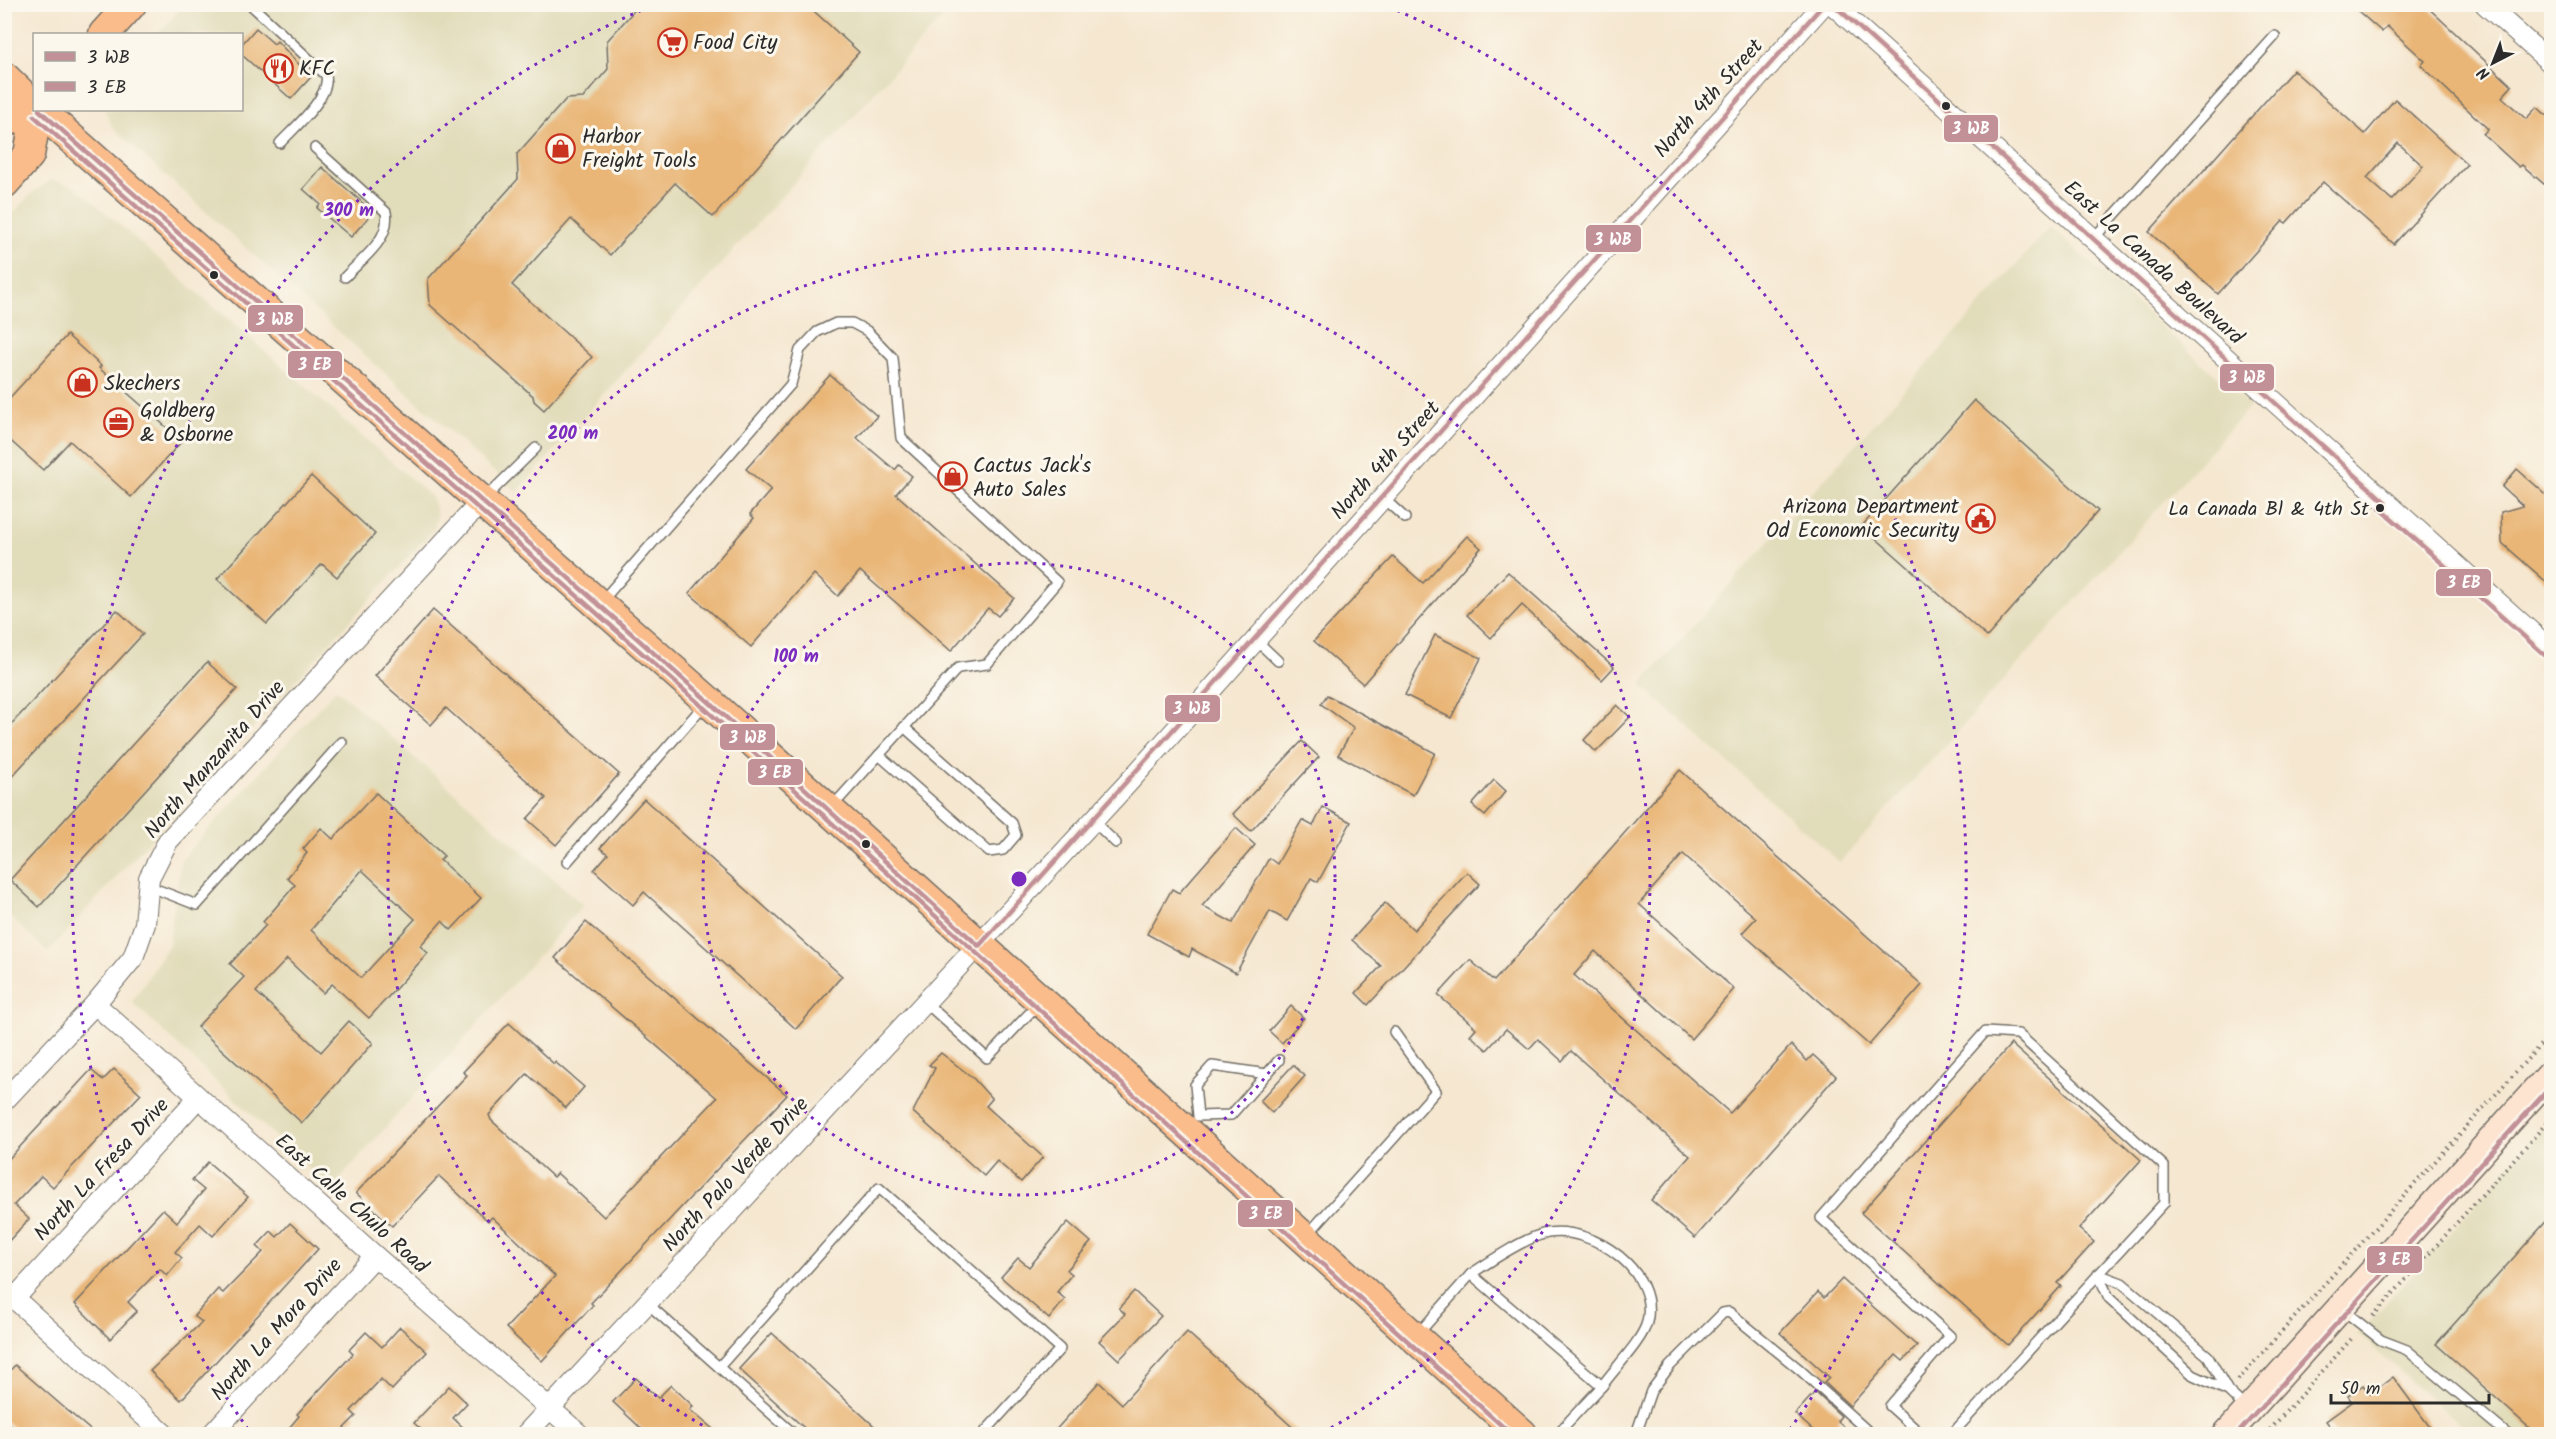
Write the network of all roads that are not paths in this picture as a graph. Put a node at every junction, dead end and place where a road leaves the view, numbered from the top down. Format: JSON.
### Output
{"nodes":[{"id":1,"x":131,"y":4,"type":"edge"},
{"id":2,"x":250,"y":4,"type":"edge"},
{"id":3,"x":1824,"y":4,"type":"edge"},
{"id":4,"x":1832,"y":4,"type":"edge"},
{"id":5,"x":2485,"y":4,"type":"edge"},
{"id":6,"x":105,"y":33,"type":"edge"},
{"id":7,"x":2275,"y":36,"type":"dead end"},
{"id":8,"x":2552,"y":64,"type":"edge"},
{"id":9,"x":4,"y":77,"type":"edge"},
{"id":10,"x":33,"y":106,"type":"edge"},
{"id":11,"x":33,"y":110,"type":"edge"},
{"id":12,"x":36,"y":111,"type":"edge"},
{"id":13,"x":38,"y":111,"type":"edge"},
{"id":14,"x":4,"y":122,"type":"edge"},
{"id":15,"x":280,"y":143,"type":"dead end"},
{"id":16,"x":315,"y":148,"type":"dead end"},
{"id":17,"x":4,"y":183,"type":"edge"},
{"id":18,"x":2093,"y":239,"type":"junction"},
{"id":19,"x":345,"y":277,"type":"dead end"},
{"id":20,"x":536,"y":448,"type":"dead end"},
{"id":21,"x":1383,"y":498,"type":"junction"},
{"id":22,"x":482,"y":501,"type":"junction"},
{"id":23,"x":1405,"y":518,"type":"dead end"},
{"id":24,"x":599,"y":604,"type":"junction"},
{"id":25,"x":1256,"y":640,"type":"junction"},
{"id":26,"x":2552,"y":651,"type":"edge"},
{"id":27,"x":1278,"y":661,"type":"dead end"},
{"id":28,"x":708,"y":701,"type":"junction"},
{"id":29,"x":904,"y":728,"type":"junction"},
{"id":30,"x":342,"y":742,"type":"dead end"},
{"id":31,"x":879,"y":754,"type":"junction"},
{"id":32,"x":829,"y":810,"type":"junction"},
{"id":33,"x":1093,"y":821,"type":"junction"},
{"id":34,"x":1116,"y":843,"type":"dead end"},
{"id":35,"x":567,"y":862,"type":"dead end"},
{"id":36,"x":148,"y":886,"type":"junction"},
{"id":37,"x":979,"y":946,"type":"junction"},
{"id":38,"x":1040,"y":1001,"type":"junction"},
{"id":39,"x":95,"y":1004,"type":"junction"},
{"id":40,"x":926,"y":1004,"type":"junction"},
{"id":41,"x":1394,"y":1032,"type":"dead end"},
{"id":42,"x":1279,"y":1060,"type":"dead end"},
{"id":43,"x":2552,"y":1073,"type":"edge"},
{"id":44,"x":1267,"y":1074,"type":"junction"},
{"id":45,"x":198,"y":1098,"type":"junction"},
{"id":46,"x":4,"y":1101,"type":"edge"},
{"id":47,"x":1192,"y":1123,"type":"junction"},
{"id":48,"x":1304,"y":1238,"type":"junction"},
{"id":49,"x":375,"y":1256,"type":"junction"},
{"id":50,"x":1471,"y":1274,"type":"junction"},
{"id":51,"x":2098,"y":1274,"type":"junction"},
{"id":52,"x":9,"y":1294,"type":"edge"},
{"id":53,"x":648,"y":1304,"type":"junction"},
{"id":54,"x":2341,"y":1308,"type":"junction"},
{"id":55,"x":1415,"y":1338,"type":"junction"},
{"id":56,"x":719,"y":1367,"type":"junction"},
{"id":57,"x":1602,"y":1386,"type":"junction"},
{"id":58,"x":2228,"y":1391,"type":"junction"},
{"id":59,"x":550,"y":1409,"type":"junction"},
{"id":60,"x":2249,"y":1410,"type":"junction"},
{"id":61,"x":164,"y":1434,"type":"edge"},
{"id":62,"x":212,"y":1434,"type":"edge"},
{"id":63,"x":526,"y":1434,"type":"edge"},
{"id":64,"x":579,"y":1434,"type":"edge"},
{"id":65,"x":794,"y":1434,"type":"edge"},
{"id":66,"x":982,"y":1434,"type":"edge"},
{"id":67,"x":1522,"y":1434,"type":"edge"},
{"id":68,"x":1557,"y":1434,"type":"edge"},
{"id":69,"x":1636,"y":1434,"type":"edge"},
{"id":70,"x":1871,"y":1434,"type":"edge"},
{"id":71,"x":1921,"y":1434,"type":"edge"},
{"id":72,"x":1952,"y":1434,"type":"edge"},
{"id":73,"x":2227,"y":1434,"type":"edge"},
{"id":74,"x":2506,"y":1434,"type":"edge"}],
"edges":[{"from":1,"to":6,"type":"main road"},
{"from":2,"to":15,"type":"lane"},
{"from":3,"to":21,"type":"street","name":"North 4th Street"},
{"from":4,"to":18,"type":"street","name":"East La Canada Boulevard"},
{"from":5,"to":8,"type":"street"},
{"from":7,"to":18,"type":"lane"},
{"from":9,"to":10,"type":"main road"},
{"from":11,"to":14,"type":"main road"},
{"from":12,"to":17,"type":"main road"},
{"from":13,"to":22,"type":"main road"},
{"from":16,"to":19,"type":"lane"},
{"from":18,"to":26,"type":"street","name":"East La Canada Boulevard"},
{"from":20,"to":22,"type":"lane"},
{"from":21,"to":23,"type":"lane"},
{"from":21,"to":25,"type":"street","name":"North 4th Street"},
{"from":22,"to":24,"type":"main road"},
{"from":22,"to":36,"type":"street","name":"North Manzanita Drive"},
{"from":24,"to":28,"type":"main road"},
{"from":24,"to":29,"type":"lane"},
{"from":25,"to":27,"type":"lane"},
{"from":25,"to":33,"type":"street","name":"North 4th Street"},
{"from":28,"to":32,"type":"main road"},
{"from":28,"to":35,"type":"lane"},
{"from":29,"to":31,"type":"lane"},
{"from":29,"to":31,"type":"lane"},
{"from":30,"to":36,"type":"lane"},
{"from":31,"to":32,"type":"lane"},
{"from":32,"to":37,"type":"main road"},
{"from":33,"to":34,"type":"lane"},
{"from":33,"to":37,"type":"street","name":"North 4th Street"},
{"from":36,"to":39,"type":"street","name":"North Manzanita Drive"},
{"from":37,"to":38,"type":"main road"},
{"from":37,"to":40,"type":"street","name":"North Palo Verde Drive"},
{"from":38,"to":40,"type":"lane"},
{"from":38,"to":47,"type":"main road"},
{"from":39,"to":45,"type":"street","name":"East Calle Chulo Road"},
{"from":39,"to":46,"type":"street","name":"North Manzanita Drive"},
{"from":40,"to":53,"type":"street","name":"North Palo Verde Drive"},
{"from":41,"to":48,"type":"lane"},
{"from":42,"to":44,"type":"lane"},
{"from":43,"to":54,"type":"street"},
{"from":44,"to":47,"type":"lane"},
{"from":44,"to":47,"type":"lane"},
{"from":45,"to":49,"type":"street","name":"East Calle Chulo Road"},
{"from":45,"to":52,"type":"street","name":"North La Fresa Drive"},
{"from":47,"to":48,"type":"main road"},
{"from":48,"to":55,"type":"main road"},
{"from":49,"to":59,"type":"street","name":"East Calle Chulo Road"},
{"from":49,"to":62,"type":"street","name":"North La Mora Drive"},
{"from":50,"to":55,"type":"lane"},
{"from":50,"to":57,"type":"lane"},
{"from":50,"to":57,"type":"lane"},
{"from":51,"to":58,"type":"lane"},
{"from":51,"to":58,"type":"lane"},
{"from":51,"to":71,"type":"lane"},
{"from":51,"to":72,"type":"lane"},
{"from":52,"to":61,"type":"street"},
{"from":53,"to":56,"type":"lane"},
{"from":53,"to":59,"type":"street","name":"North Palo Verde Drive"},
{"from":54,"to":60,"type":"street"},
{"from":54,"to":74,"type":"lane"},
{"from":55,"to":67,"type":"main road"},
{"from":56,"to":65,"type":"lane"},
{"from":56,"to":66,"type":"lane"},
{"from":57,"to":68,"type":"lane"},
{"from":58,"to":60,"type":"lane"},
{"from":59,"to":63,"type":"street","name":"North Palo Verde Drive"},
{"from":59,"to":64,"type":"street","name":"East Calle Chulo Road"},
{"from":60,"to":73,"type":"street"},
{"from":69,"to":70,"type":"lane"}]}
